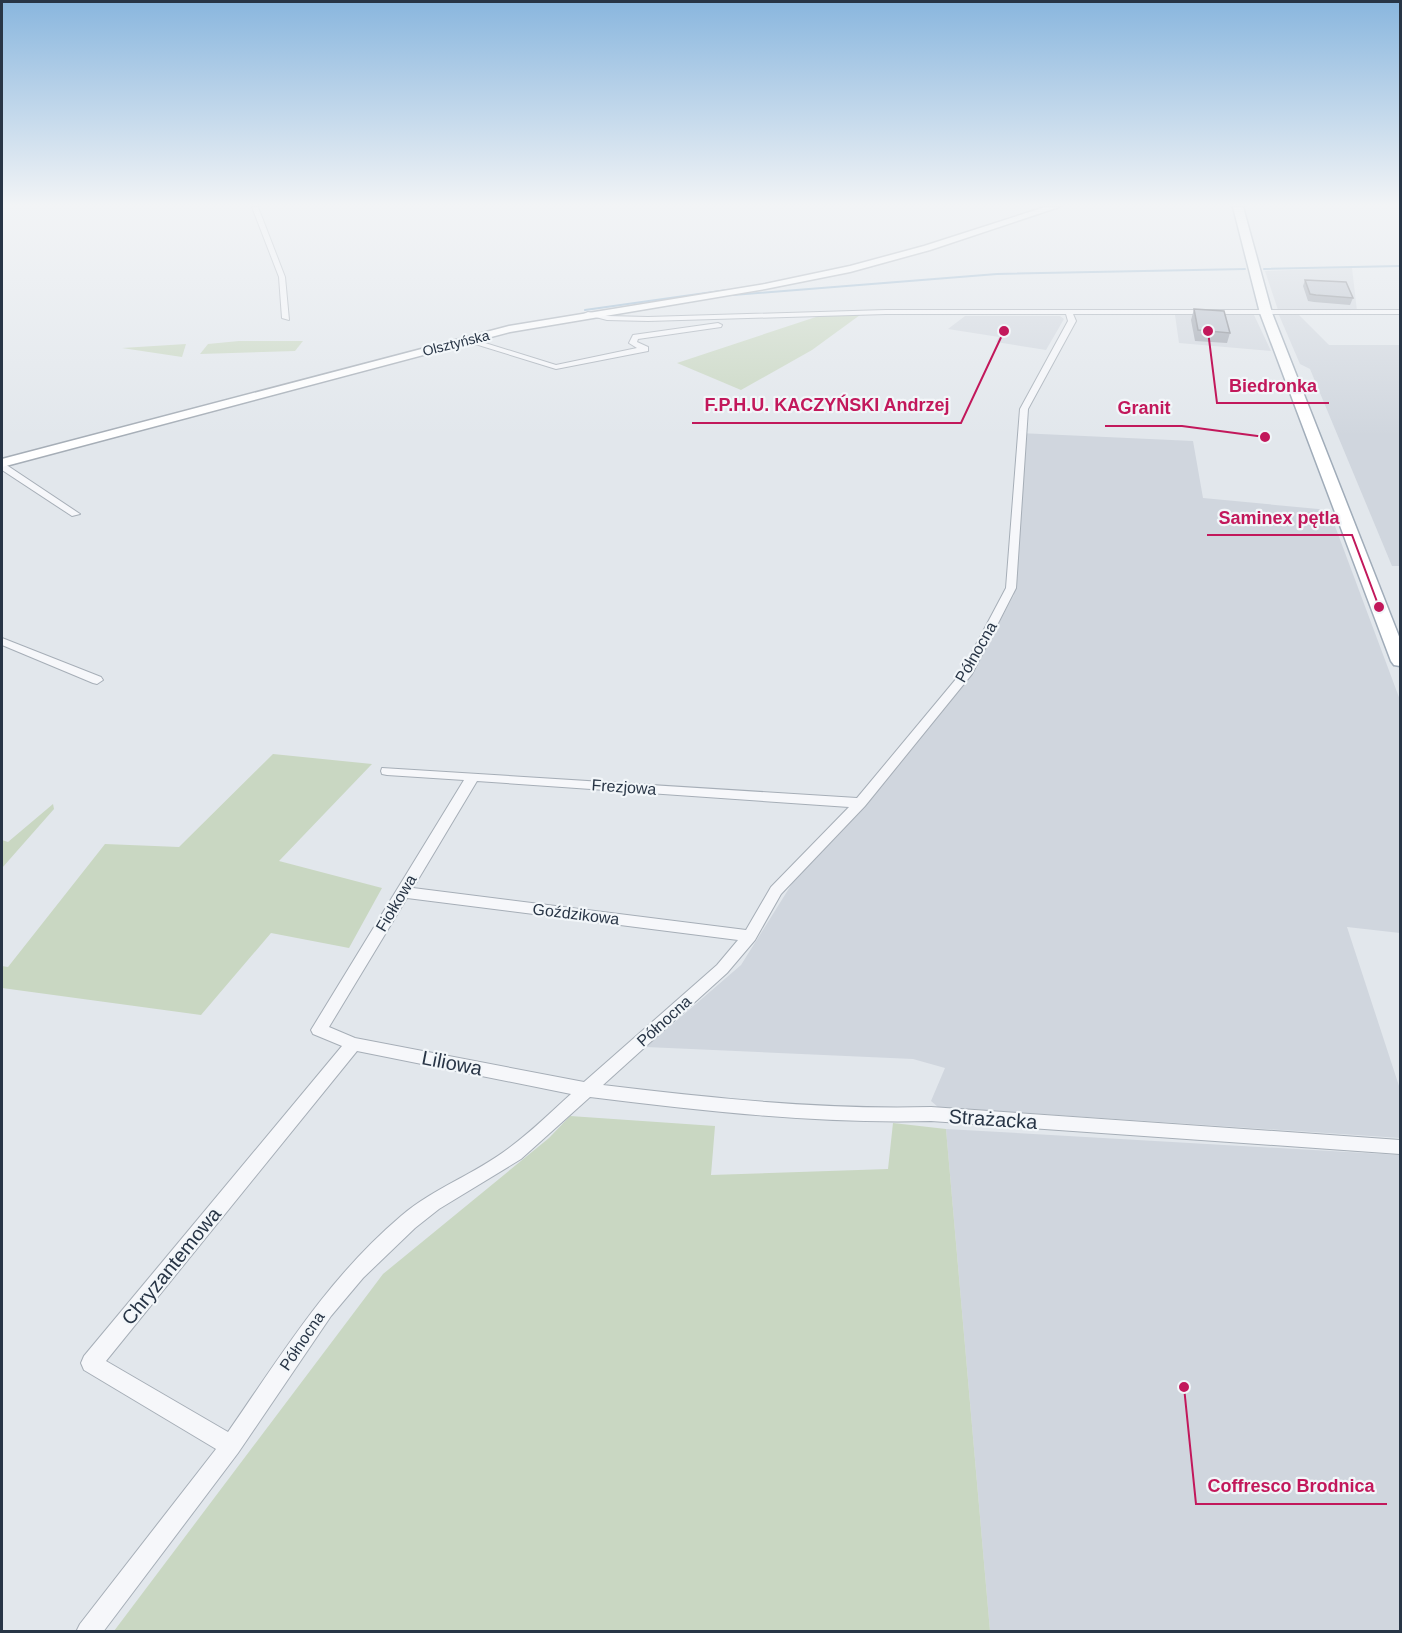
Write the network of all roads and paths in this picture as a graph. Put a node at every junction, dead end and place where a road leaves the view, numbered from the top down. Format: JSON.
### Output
{"nodes":[{"id":1,"x":283,"y":283,"type":"edge"},
{"id":2,"x":780,"y":283,"type":"edge"},
{"id":3,"x":1258,"y":283,"type":"edge"},
{"id":4,"x":1401,"y":312,"type":"edge"},
{"id":5,"x":1069,"y":313,"type":"junction"},
{"id":6,"x":1266,"y":313,"type":"junction"},
{"id":7,"x":588,"y":314,"type":"junction"},
{"id":8,"x":795,"y":314,"type":"junction"},
{"id":9,"x":286,"y":318,"type":"dead end"},
{"id":10,"x":466,"y":340,"type":"junction"},
{"id":11,"x":2,"y":464,"type":"edge"},
{"id":12,"x":75,"y":514,"type":"dead end"},
{"id":13,"x":2,"y":641,"type":"edge"},
{"id":14,"x":1401,"y":661,"type":"edge"},
{"id":15,"x":97,"y":680,"type":"dead end"},
{"id":16,"x":387,"y":771,"type":"dead end"},
{"id":17,"x":473,"y":777,"type":"junction"},
{"id":18,"x":860,"y":803,"type":"junction"},
{"id":19,"x":402,"y":892,"type":"junction"},
{"id":20,"x":750,"y":936,"type":"junction"},
{"id":21,"x":319,"y":1030,"type":"joint"},
{"id":22,"x":353,"y":1044,"type":"junction"},
{"id":23,"x":586,"y":1090,"type":"junction"},
{"id":24,"x":1401,"y":1147,"type":"edge"},
{"id":25,"x":231,"y":1446,"type":"junction"},
{"id":26,"x":88,"y":1632,"type":"edge"}],
"edges":[{"from":1,"to":9,"type":"street"},
{"from":2,"to":7,"type":"street","name":"Olsztyńska"},
{"from":3,"to":6,"type":"main road"},
{"from":4,"to":6,"type":"street"},
{"from":5,"to":6,"type":"street"},
{"from":5,"to":8,"type":"street"},
{"from":5,"to":18,"type":"street","name":"Północna"},
{"from":6,"to":14,"type":"main road"},
{"from":7,"to":8,"type":"street"},
{"from":7,"to":10,"type":"street","name":"Olsztyńska"},
{"from":8,"to":10,"type":"street"},
{"from":10,"to":11,"type":"street","name":"Olsztyńska"},
{"from":11,"to":12,"type":"street"},
{"from":13,"to":15,"type":"street"},
{"from":16,"to":17,"type":"street","name":"Frezjowa"},
{"from":17,"to":18,"type":"street","name":"Frezjowa"},
{"from":17,"to":19,"type":"street","name":"Fiołkowa"},
{"from":18,"to":20,"type":"street","name":"Północna"},
{"from":19,"to":20,"type":"street","name":"Goździkowa"},
{"from":19,"to":21,"type":"street","name":"Fiołkowa"},
{"from":20,"to":23,"type":"street","name":"Północna"},
{"from":21,"to":22,"type":"street","name":"Liliowa"},
{"from":22,"to":23,"type":"street","name":"Liliowa"},
{"from":22,"to":25,"type":"street","name":"Chryzantemowa"},
{"from":23,"to":24,"type":"street","name":"Strażacka"},
{"from":23,"to":25,"type":"street","name":"Północna"},
{"from":25,"to":26,"type":"street","name":"Północna"}]}
